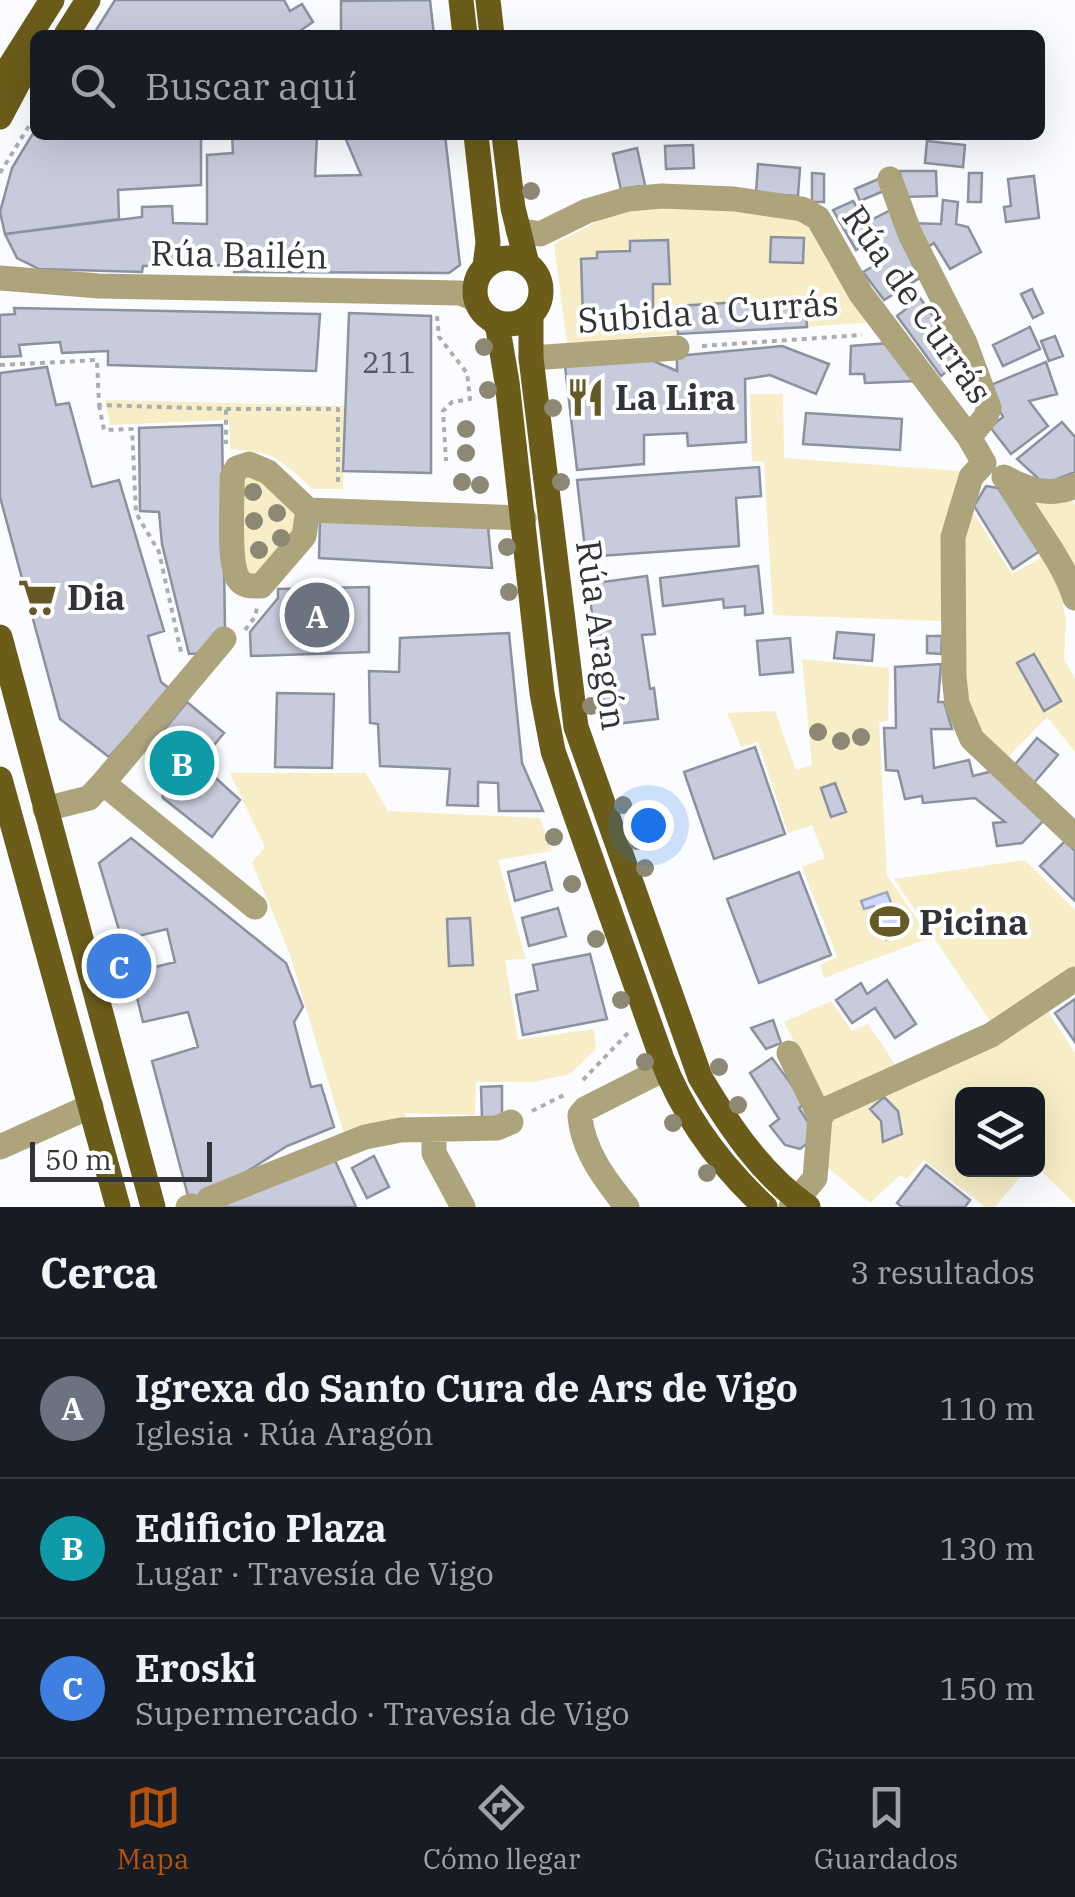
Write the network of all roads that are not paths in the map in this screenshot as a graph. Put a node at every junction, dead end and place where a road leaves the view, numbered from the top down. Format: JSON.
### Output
{"nodes":[{"id":1,"x":31,"y":0,"type":"edge"},
{"id":2,"x":52,"y":0,"type":"edge"},
{"id":3,"x":68,"y":0,"type":"edge"},
{"id":4,"x":88,"y":0,"type":"edge"},
{"id":5,"x":461,"y":0,"type":"edge"},
{"id":6,"x":488,"y":0,"type":"edge"},
{"id":7,"x":33,"y":30,"type":"edge"},
{"id":8,"x":49,"y":30,"type":"edge"},
{"id":9,"x":69,"y":30,"type":"edge"},
{"id":10,"x":464,"y":30,"type":"edge"},
{"id":11,"x":491,"y":30,"type":"edge"},
{"id":12,"x":30,"y":35,"type":"edge"},
{"id":13,"x":0,"y":52,"type":"edge"},
{"id":14,"x":30,"y":62,"type":"edge"},
{"id":15,"x":0,"y":82,"type":"edge"},
{"id":16,"x":30,"y":93,"type":"edge"},
{"id":17,"x":0,"y":116,"type":"edge"},
{"id":18,"x":0,"y":135,"type":"edge"},
{"id":19,"x":477,"y":140,"type":"edge"},
{"id":20,"x":505,"y":140,"type":"edge"},
{"id":21,"x":890,"y":180,"type":"dead end"},
{"id":22,"x":518,"y":230,"type":"junction"},
{"id":23,"x":528,"y":264,"type":"junction"},
{"id":24,"x":485,"y":267,"type":"junction"},
{"id":25,"x":0,"y":278,"type":"edge"},
{"id":26,"x":476,"y":299,"type":"junction"},
{"id":27,"x":531,"y":315,"type":"junction"},
{"id":28,"x":494,"y":321,"type":"junction"},
{"id":29,"x":677,"y":348,"type":"road end"},
{"id":30,"x":531,"y":358,"type":"junction"},
{"id":31,"x":968,"y":437,"type":"junction"},
{"id":32,"x":984,"y":463,"type":"junction"},
{"id":33,"x":1008,"y":480,"type":"junction"},
{"id":34,"x":1075,"y":486,"type":"edge"},
{"id":35,"x":308,"y":510,"type":"junction"},
{"id":36,"x":524,"y":518,"type":"junction"},
{"id":37,"x":1075,"y":598,"type":"edge"},
{"id":38,"x":0,"y":637,"type":"edge"},
{"id":39,"x":224,"y":639,"type":"dead end"},
{"id":40,"x":0,"y":779,"type":"edge"},
{"id":41,"x":103,"y":782,"type":"junction"},
{"id":42,"x":45,"y":809,"type":"junction"},
{"id":43,"x":1075,"y":836,"type":"edge"},
{"id":44,"x":8,"y":840,"type":"edge"},
{"id":45,"x":254,"y":908,"type":"dead end"},
{"id":46,"x":1075,"y":979,"type":"edge"},
{"id":47,"x":788,"y":1053,"type":"dead end"},
{"id":48,"x":666,"y":1068,"type":"junction"},
{"id":49,"x":91,"y":1106,"type":"junction"},
{"id":50,"x":820,"y":1117,"type":"junction"},
{"id":51,"x":510,"y":1122,"type":"road end"},
{"id":52,"x":434,"y":1132,"type":"junction"},
{"id":53,"x":0,"y":1147,"type":"edge"},
{"id":54,"x":196,"y":1204,"type":"edge"},
{"id":55,"x":799,"y":1205,"type":"edge"},
{"id":56,"x":118,"y":1207,"type":"edge"},
{"id":57,"x":153,"y":1207,"type":"edge"},
{"id":58,"x":463,"y":1207,"type":"edge"},
{"id":59,"x":627,"y":1207,"type":"edge"},
{"id":60,"x":765,"y":1207,"type":"edge"}],
"edges":[{"from":1,"to":13,"type":"main road"},
{"from":2,"to":7,"type":"main road"},
{"from":3,"to":8,"type":"main road"},
{"from":4,"to":9,"type":"main road"},
{"from":5,"to":10,"type":"main road"},
{"from":6,"to":11,"type":"main road"},
{"from":12,"to":15,"type":"main road"},
{"from":14,"to":17,"type":"main road"},
{"from":16,"to":18,"type":"main road"},
{"from":19,"to":24,"type":"main road"},
{"from":20,"to":22,"type":"main road"},
{"from":21,"to":31,"type":"street","name":"Rúa de Currás"},
{"from":22,"to":23,"type":"main road"},
{"from":22,"to":31,"type":"street","name":"Rúa de Currás"},
{"from":23,"to":24,"type":"main road"},
{"from":23,"to":27,"type":"main road"},
{"from":24,"to":26,"type":"main road"},
{"from":25,"to":26,"type":"street","name":"Rúa Bailén"},
{"from":26,"to":28,"type":"main road"},
{"from":27,"to":28,"type":"main road"},
{"from":27,"to":30,"type":"main road","name":"Rúa Aragón"},
{"from":28,"to":36,"type":"main road","name":"Rúa Aragón"},
{"from":29,"to":30,"type":"street","name":"Subida a Currás"},
{"from":30,"to":55,"type":"main road","name":"Rúa Aragón"},
{"from":31,"to":32,"type":"street","name":"Rúa de Currás"},
{"from":32,"to":33,"type":"street"},
{"from":32,"to":43,"type":"street"},
{"from":33,"to":34,"type":"street"},
{"from":33,"to":37,"type":"street"},
{"from":35,"to":35,"type":"street"},
{"from":35,"to":36,"type":"street","name":"Rúa Aragón"},
{"from":36,"to":48,"type":"main road","name":"Rúa Aragón"},
{"from":38,"to":42,"type":"main road"},
{"from":39,"to":41,"type":"street"},
{"from":40,"to":44,"type":"main road"},
{"from":41,"to":42,"type":"street"},
{"from":41,"to":45,"type":"street"},
{"from":42,"to":57,"type":"main road"},
{"from":44,"to":49,"type":"main road"},
{"from":46,"to":50,"type":"street"},
{"from":47,"to":50,"type":"street"},
{"from":48,"to":59,"type":"street"},
{"from":48,"to":60,"type":"main road","name":"Rúa Aragón"},
{"from":49,"to":53,"type":"street"},
{"from":49,"to":56,"type":"main road"},
{"from":50,"to":55,"type":"street"},
{"from":51,"to":52,"type":"street"},
{"from":52,"to":54,"type":"street"},
{"from":52,"to":58,"type":"street"}]}
